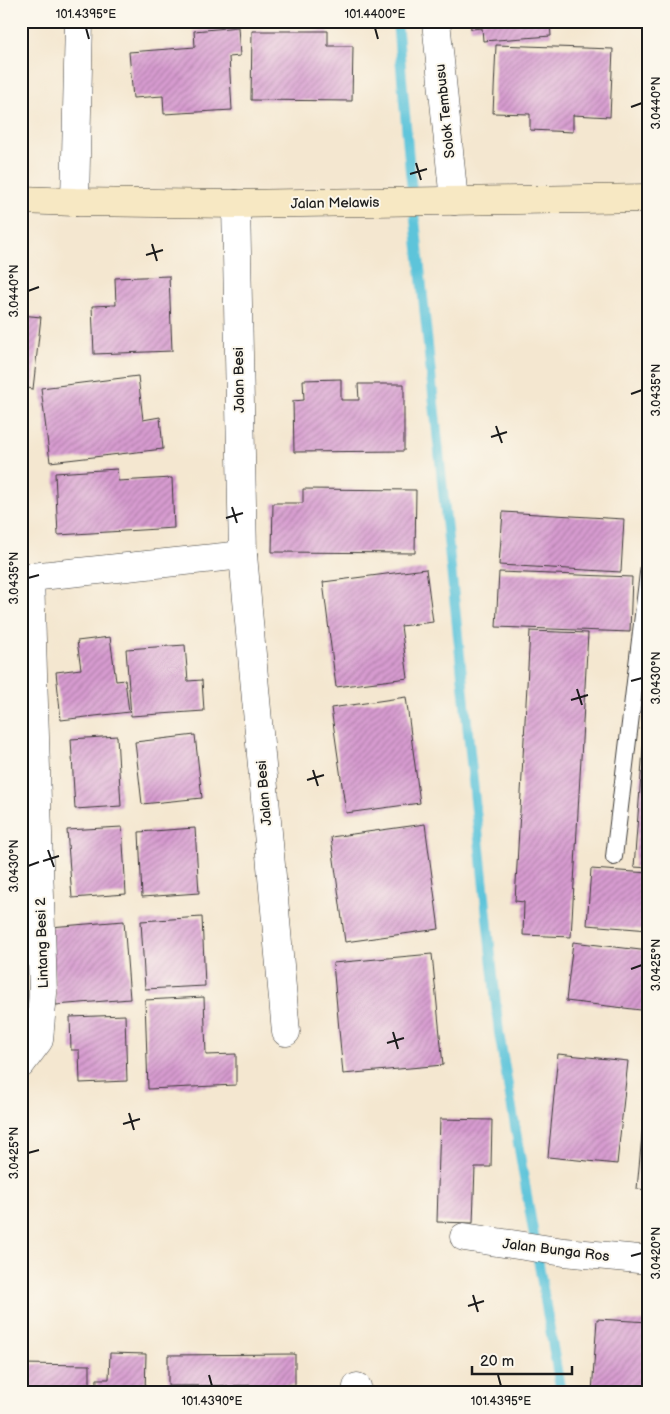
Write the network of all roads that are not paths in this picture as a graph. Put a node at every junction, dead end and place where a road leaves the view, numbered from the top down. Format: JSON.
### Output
{"nodes":[{"id":1,"x":79,"y":21,"type":"edge"},
{"id":2,"x":436,"y":21,"type":"edge"},
{"id":3,"x":649,"y":198,"type":"edge"},
{"id":4,"x":21,"y":200,"type":"edge"},
{"id":5,"x":448,"y":201,"type":"junction"},
{"id":6,"x":75,"y":202,"type":"junction"},
{"id":7,"x":236,"y":204,"type":"junction"},
{"id":8,"x":242,"y":555,"type":"junction"},
{"id":9,"x":649,"y":565,"type":"edge"},
{"id":10,"x":25,"y":577,"type":"edge"},
{"id":11,"x":614,"y":857,"type":"dead end"},
{"id":12,"x":286,"y":1032,"type":"dead end"},
{"id":13,"x":21,"y":1064,"type":"edge"},
{"id":14,"x":464,"y":1237,"type":"dead end"},
{"id":15,"x":649,"y":1260,"type":"edge"}],
"edges":[{"from":1,"to":6,"type":"street"},
{"from":2,"to":5,"type":"street","name":"Solok Tembusu"},
{"from":3,"to":5,"type":"street","name":"Jalan Melawis"},
{"from":4,"to":6,"type":"street","name":"Jalan Melawis"},
{"from":5,"to":7,"type":"street","name":"Jalan Melawis"},
{"from":6,"to":7,"type":"street","name":"Jalan Melawis"},
{"from":7,"to":8,"type":"street","name":"Jalan Besi"},
{"from":8,"to":10,"type":"street"},
{"from":8,"to":12,"type":"street","name":"Jalan Besi"},
{"from":9,"to":11,"type":"lane"},
{"from":10,"to":13,"type":"street","name":"Lintang Besi 2"},
{"from":14,"to":15,"type":"street","name":"Jalan Bunga Ros"}]}
